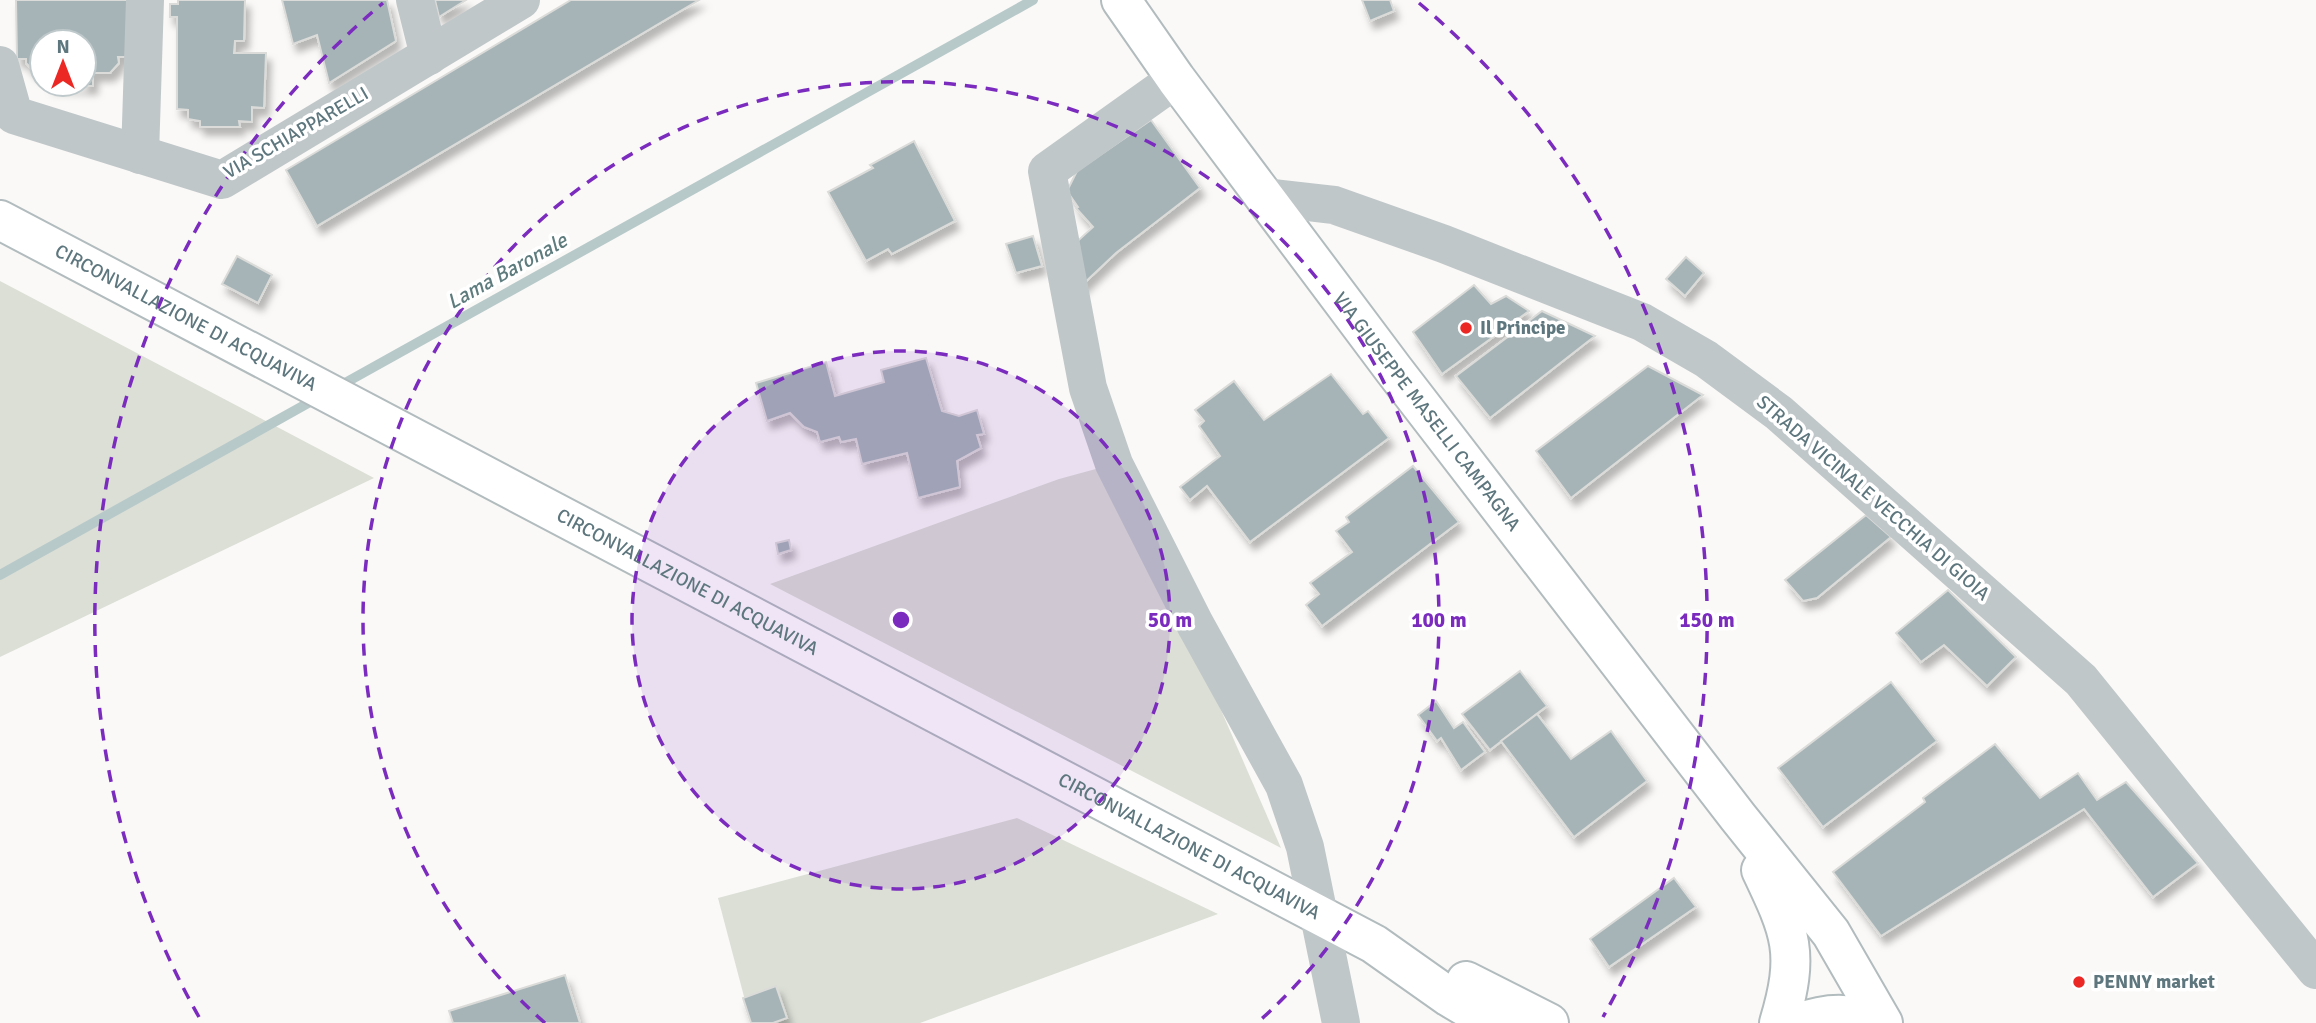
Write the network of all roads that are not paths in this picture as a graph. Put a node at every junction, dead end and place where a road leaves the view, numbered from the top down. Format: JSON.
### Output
{"nodes":[{"id":1,"x":145,"y":0,"type":"edge"},
{"id":2,"x":415,"y":0,"type":"edge"},
{"id":3,"x":521,"y":0,"type":"edge"},
{"id":4,"x":1121,"y":0,"type":"edge"},
{"id":5,"x":429,"y":56,"type":"junction"},
{"id":6,"x":0,"y":65,"type":"edge"},
{"id":7,"x":1176,"y":79,"type":"junction"},
{"id":8,"x":140,"y":155,"type":"junction"},
{"id":9,"x":1264,"y":197,"type":"junction"},
{"id":10,"x":0,"y":220,"type":"edge"},
{"id":11,"x":1738,"y":817,"type":"junction"},
{"id":12,"x":1317,"y":914,"type":"junction"},
{"id":13,"x":1374,"y":944,"type":"junction"},
{"id":14,"x":2316,"y":970,"type":"edge"},
{"id":15,"x":1341,"y":1023,"type":"edge"},
{"id":16,"x":1493,"y":1023,"type":"edge"},
{"id":17,"x":1549,"y":1023,"type":"edge"},
{"id":18,"x":1779,"y":1023,"type":"edge"},
{"id":19,"x":1798,"y":1023,"type":"edge"},
{"id":20,"x":1873,"y":1023,"type":"edge"},
{"id":21,"x":1884,"y":1023,"type":"edge"}],
"edges":[{"from":1,"to":8,"type":"street"},
{"from":2,"to":5,"type":"street"},
{"from":3,"to":5,"type":"street","name":"VIA SCHIAPPARELLI"},
{"from":4,"to":7,"type":"main road","name":"VIA GIUSEPPE MASELLI CAMPAGNA"},
{"from":5,"to":8,"type":"street","name":"VIA SCHIAPPARELLI"},
{"from":6,"to":8,"type":"street","name":"VIA SCHIAPPARELLI"},
{"from":7,"to":9,"type":"main road","name":"VIA GIUSEPPE MASELLI CAMPAGNA"},
{"from":7,"to":12,"type":"street"},
{"from":9,"to":11,"type":"main road","name":"VIA GIUSEPPE MASELLI CAMPAGNA"},
{"from":9,"to":14,"type":"street","name":"STRADA VICINALE VECCHIA DI GIOIA"},
{"from":10,"to":12,"type":"main road","name":"CIRCONVALLAZIONE DI ACQUAVIVA"},
{"from":11,"to":18,"type":"main road"},
{"from":11,"to":21,"type":"main road"},
{"from":12,"to":13,"type":"main road","name":"CIRCONVALLAZIONE DI ACQUAVIVA"},
{"from":12,"to":15,"type":"street"},
{"from":13,"to":16,"type":"main road"},
{"from":13,"to":17,"type":"main road"},
{"from":19,"to":20,"type":"main road"}]}
